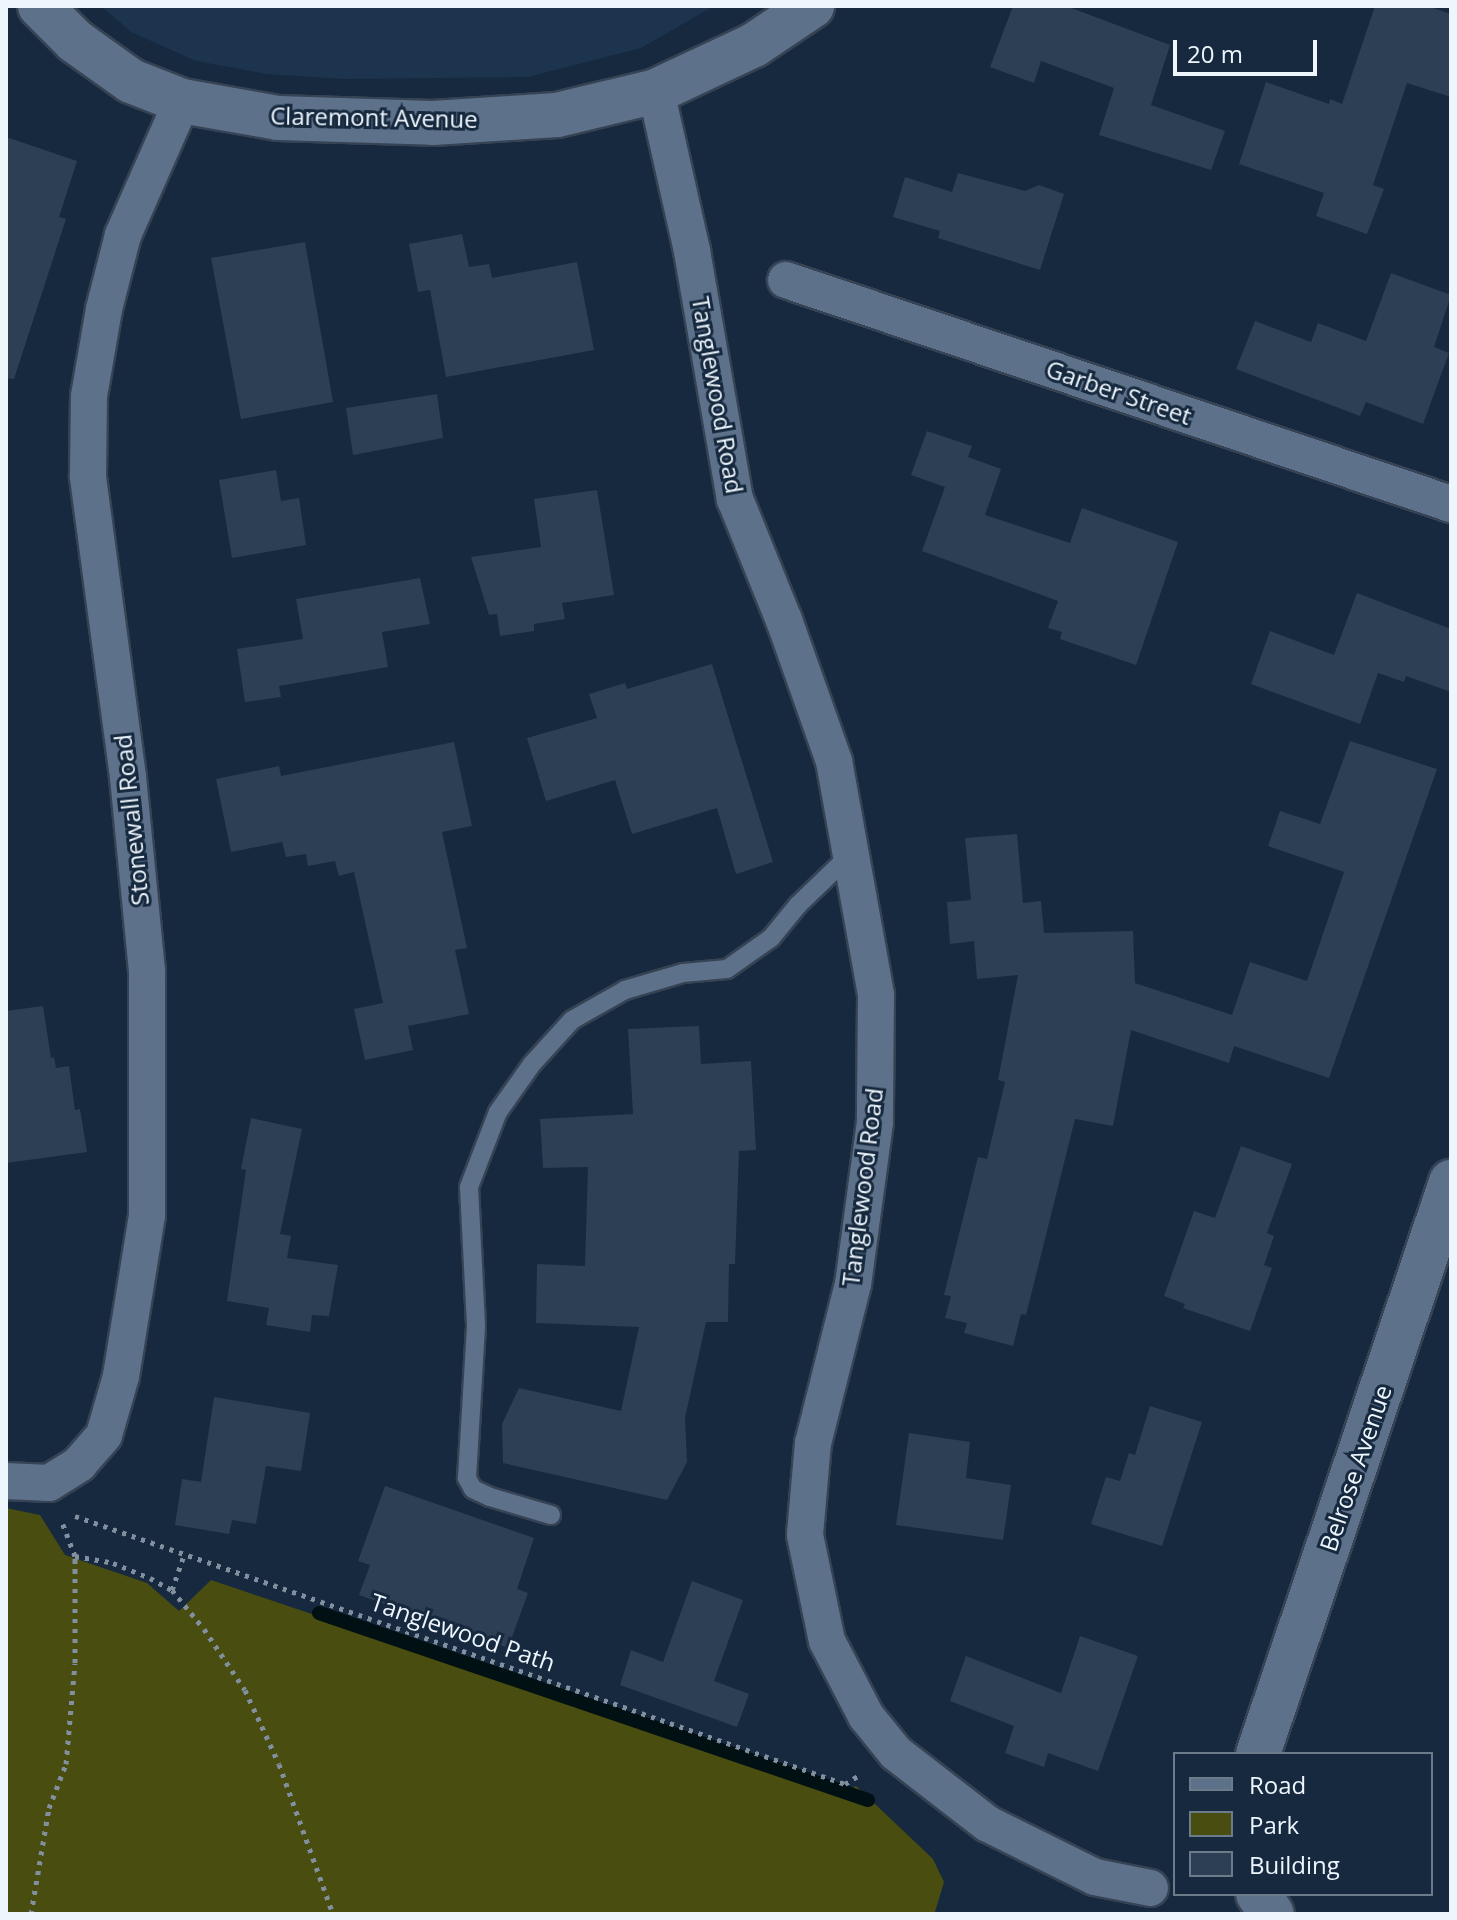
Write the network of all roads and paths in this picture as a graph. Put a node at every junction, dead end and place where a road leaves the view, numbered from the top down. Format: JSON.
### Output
{"nodes":[{"id":1,"x":40,"y":6,"type":"edge"},
{"id":2,"x":812,"y":6,"type":"edge"},
{"id":3,"x":656,"y":91,"type":"junction"},
{"id":4,"x":182,"y":101,"type":"junction"},
{"id":5,"x":786,"y":280,"type":"dead end"},
{"id":6,"x":1451,"y":504,"type":"edge"},
{"id":7,"x":853,"y":852,"type":"junction"},
{"id":8,"x":1451,"y":1182,"type":"edge"},
{"id":9,"x":6,"y":1481,"type":"edge"},
{"id":10,"x":54,"y":1496,"type":"junction"},
{"id":11,"x":551,"y":1515,"type":"dead end"},
{"id":12,"x":184,"y":1555,"type":"junction"},
{"id":13,"x":75,"y":1556,"type":"junction"},
{"id":14,"x":172,"y":1590,"type":"junction"},
{"id":15,"x":1259,"y":1752,"type":"edge"},
{"id":16,"x":856,"y":1777,"type":"dead end"},
{"id":17,"x":1150,"y":1888,"type":"dead end"},
{"id":18,"x":1259,"y":1896,"type":"edge"},
{"id":19,"x":31,"y":1914,"type":"edge"},
{"id":20,"x":333,"y":1914,"type":"edge"},
{"id":21,"x":1272,"y":1914,"type":"edge"}],
"edges":[{"from":1,"to":4,"type":"main road","name":"Claremont Avenue"},
{"from":2,"to":3,"type":"main road","name":"Claremont Avenue"},
{"from":3,"to":4,"type":"main road","name":"Claremont Avenue"},
{"from":3,"to":7,"type":"street","name":"Tanglewood Road"},
{"from":4,"to":10,"type":"street","name":"Stonewall Road"},
{"from":5,"to":6,"type":"street","name":"Garber Street"},
{"from":7,"to":11,"type":"lane"},
{"from":7,"to":17,"type":"street","name":"Tanglewood Road"},
{"from":8,"to":15,"type":"main road","name":"Belrose Avenue"},
{"from":9,"to":10,"type":"street"},
{"from":10,"to":12,"type":"path","name":"Tanglewood Path"},
{"from":10,"to":13,"type":"path"},
{"from":12,"to":14,"type":"path"},
{"from":12,"to":16,"type":"path","name":"Tanglewood Path"},
{"from":13,"to":14,"type":"path"},
{"from":13,"to":19,"type":"path"},
{"from":14,"to":20,"type":"path"},
{"from":18,"to":21,"type":"main road"}]}
